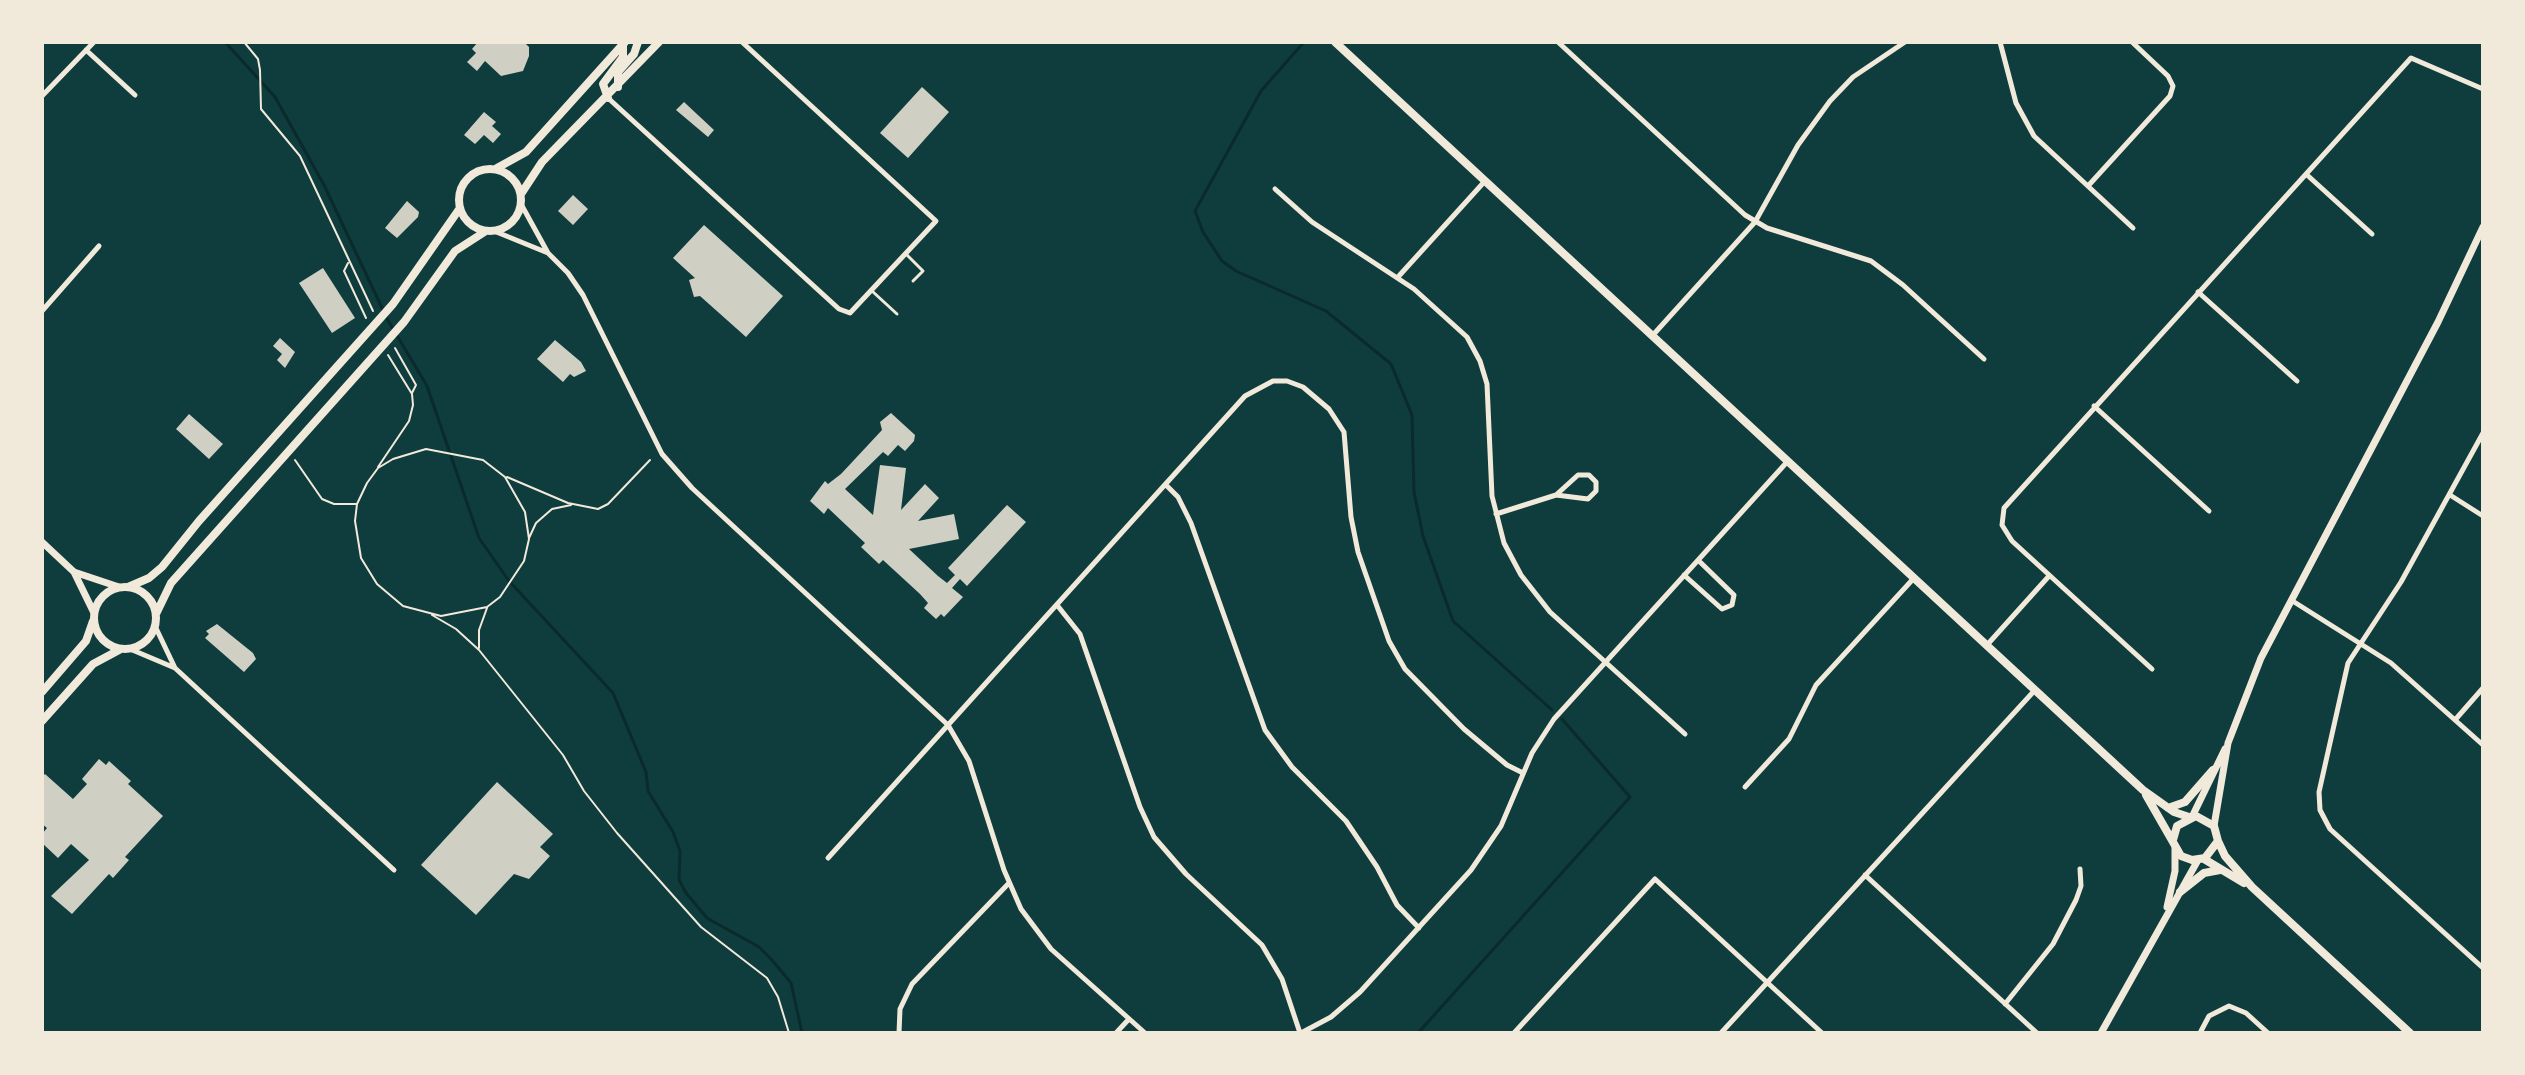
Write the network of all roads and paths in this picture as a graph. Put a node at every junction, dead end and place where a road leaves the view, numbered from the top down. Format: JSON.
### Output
{"nodes":[{"id":1,"x":94,"y":42,"type":"edge"},
{"id":2,"x":244,"y":42,"type":"edge"},
{"id":3,"x":638,"y":42,"type":"edge"},
{"id":4,"x":659,"y":42,"type":"edge"},
{"id":5,"x":742,"y":42,"type":"edge"},
{"id":6,"x":1335,"y":42,"type":"edge"},
{"id":7,"x":1558,"y":42,"type":"edge"},
{"id":8,"x":1905,"y":42,"type":"edge"},
{"id":9,"x":2000,"y":42,"type":"edge"},
{"id":10,"x":2132,"y":42,"type":"edge"},
{"id":11,"x":624,"y":43,"type":"edge"},
{"id":12,"x":86,"y":50,"type":"junction"},
{"id":13,"x":618,"y":87,"type":"junction"},
{"id":14,"x":2483,"y":89,"type":"edge"},
{"id":15,"x":43,"y":91,"type":"edge"},
{"id":16,"x":135,"y":95,"type":"dead end"},
{"id":17,"x":608,"y":98,"type":"junction"},
{"id":18,"x":492,"y":169,"type":"junction"},
{"id":19,"x":2306,"y":174,"type":"junction"},
{"id":20,"x":1485,"y":180,"type":"junction"},
{"id":21,"x":2088,"y":186,"type":"junction"},
{"id":22,"x":1275,"y":189,"type":"dead end"},
{"id":23,"x":521,"y":194,"type":"junction"},
{"id":24,"x":521,"y":204,"type":"junction"},
{"id":25,"x":460,"y":208,"type":"junction"},
{"id":26,"x":1755,"y":222,"type":"junction"},
{"id":27,"x":2483,"y":227,"type":"edge"},
{"id":28,"x":2133,"y":228,"type":"dead end"},
{"id":29,"x":490,"y":231,"type":"junction"},
{"id":30,"x":2372,"y":234,"type":"dead end"},
{"id":31,"x":99,"y":246,"type":"dead end"},
{"id":32,"x":548,"y":253,"type":"junction"},
{"id":33,"x":906,"y":254,"type":"junction"},
{"id":34,"x":349,"y":262,"type":"junction"},
{"id":35,"x":1398,"y":277,"type":"junction"},
{"id":36,"x":913,"y":281,"type":"dead end"},
{"id":37,"x":872,"y":291,"type":"junction"},
{"id":38,"x":2198,"y":292,"type":"junction"},
{"id":39,"x":42,"y":311,"type":"edge"},
{"id":40,"x":374,"y":312,"type":"dead end"},
{"id":41,"x":897,"y":314,"type":"dead end"},
{"id":42,"x":366,"y":320,"type":"dead end"},
{"id":43,"x":1653,"y":335,"type":"junction"},
{"id":44,"x":395,"y":348,"type":"dead end"},
{"id":45,"x":388,"y":355,"type":"dead end"},
{"id":46,"x":1984,"y":359,"type":"dead end"},
{"id":47,"x":2297,"y":381,"type":"dead end"},
{"id":48,"x":412,"y":394,"type":"junction"},
{"id":49,"x":2094,"y":406,"type":"junction"},
{"id":50,"x":2483,"y":433,"type":"edge"},
{"id":51,"x":294,"y":459,"type":"dead end"},
{"id":52,"x":650,"y":460,"type":"dead end"},
{"id":53,"x":1788,"y":461,"type":"junction"},
{"id":54,"x":378,"y":468,"type":"junction"},
{"id":55,"x":505,"y":477,"type":"junction"},
{"id":56,"x":1166,"y":485,"type":"junction"},
{"id":57,"x":1556,"y":495,"type":"junction"},
{"id":58,"x":2450,"y":495,"type":"junction"},
{"id":59,"x":357,"y":504,"type":"junction"},
{"id":60,"x":578,"y":505,"type":"junction"},
{"id":61,"x":2209,"y":511,"type":"dead end"},
{"id":62,"x":1496,"y":514,"type":"junction"},
{"id":63,"x":2483,"y":516,"type":"edge"},
{"id":64,"x":529,"y":539,"type":"junction"},
{"id":65,"x":42,"y":542,"type":"edge"},
{"id":66,"x":1698,"y":560,"type":"junction"},
{"id":67,"x":74,"y":572,"type":"junction"},
{"id":68,"x":1684,"y":575,"type":"junction"},
{"id":69,"x":2049,"y":576,"type":"junction"},
{"id":70,"x":1914,"y":578,"type":"junction"},
{"id":71,"x":123,"y":587,"type":"junction"},
{"id":72,"x":2290,"y":600,"type":"junction"},
{"id":73,"x":1057,"y":605,"type":"junction"},
{"id":74,"x":487,"y":607,"type":"junction"},
{"id":75,"x":156,"y":614,"type":"junction"},
{"id":76,"x":432,"y":615,"type":"junction"},
{"id":77,"x":94,"y":616,"type":"junction"},
{"id":78,"x":155,"y":626,"type":"junction"},
{"id":79,"x":2361,"y":643,"type":"junction"},
{"id":80,"x":1987,"y":645,"type":"junction"},
{"id":81,"x":126,"y":649,"type":"junction"},
{"id":82,"x":479,"y":650,"type":"junction"},
{"id":83,"x":1606,"y":662,"type":"junction"},
{"id":84,"x":175,"y":668,"type":"junction"},
{"id":85,"x":2152,"y":669,"type":"dead end"},
{"id":86,"x":2483,"y":688,"type":"edge"},
{"id":87,"x":2035,"y":690,"type":"junction"},
{"id":88,"x":42,"y":692,"type":"edge"},
{"id":89,"x":2455,"y":720,"type":"junction"},
{"id":90,"x":42,"y":721,"type":"edge"},
{"id":91,"x":948,"y":725,"type":"junction"},
{"id":92,"x":1685,"y":734,"type":"dead end"},
{"id":93,"x":2228,"y":743,"type":"junction"},
{"id":94,"x":2483,"y":745,"type":"edge"},
{"id":95,"x":2213,"y":770,"type":"junction"},
{"id":96,"x":1523,"y":773,"type":"junction"},
{"id":97,"x":1745,"y":787,"type":"dead end"},
{"id":98,"x":2143,"y":790,"type":"junction"},
{"id":99,"x":2168,"y":808,"type":"junction"},
{"id":100,"x":2190,"y":817,"type":"junction"},
{"id":101,"x":2214,"y":826,"type":"junction"},
{"id":102,"x":2218,"y":841,"type":"junction"},
{"id":103,"x":2174,"y":843,"type":"junction"},
{"id":104,"x":828,"y":858,"type":"dead end"},
{"id":105,"x":2201,"y":860,"type":"junction"},
{"id":106,"x":2080,"y":869,"type":"dead end"},
{"id":107,"x":394,"y":870,"type":"dead end"},
{"id":108,"x":2223,"y":871,"type":"junction"},
{"id":109,"x":1865,"y":875,"type":"junction"},
{"id":110,"x":1009,"y":883,"type":"junction"},
{"id":111,"x":2252,"y":887,"type":"junction"},
{"id":112,"x":2180,"y":892,"type":"junction"},
{"id":113,"x":2166,"y":913,"type":"junction"},
{"id":114,"x":1419,"y":928,"type":"junction"},
{"id":115,"x":2483,"y":968,"type":"edge"},
{"id":116,"x":1768,"y":982,"type":"junction"},
{"id":117,"x":2005,"y":1004,"type":"junction"},
{"id":118,"x":1129,"y":1019,"type":"junction"},
{"id":119,"x":789,"y":1033,"type":"edge"},
{"id":120,"x":899,"y":1033,"type":"edge"},
{"id":121,"x":1116,"y":1033,"type":"edge"},
{"id":122,"x":1145,"y":1033,"type":"edge"},
{"id":123,"x":1300,"y":1033,"type":"edge"},
{"id":124,"x":1514,"y":1033,"type":"edge"},
{"id":125,"x":1721,"y":1033,"type":"edge"},
{"id":126,"x":1822,"y":1033,"type":"edge"},
{"id":127,"x":2037,"y":1033,"type":"edge"},
{"id":128,"x":2101,"y":1033,"type":"edge"},
{"id":129,"x":2200,"y":1033,"type":"edge"},
{"id":130,"x":2268,"y":1033,"type":"edge"},
{"id":131,"x":2410,"y":1033,"type":"edge"}],
"edges":[{"from":1,"to":12,"type":"street"},
{"from":2,"to":34,"type":"path"},
{"from":3,"to":13,"type":"main road"},
{"from":4,"to":13,"type":"main road"},
{"from":5,"to":33,"type":"street"},
{"from":6,"to":20,"type":"main road"},
{"from":7,"to":26,"type":"street"},
{"from":8,"to":26,"type":"street"},
{"from":9,"to":21,"type":"street"},
{"from":10,"to":21,"type":"street"},
{"from":11,"to":17,"type":"main road"},
{"from":11,"to":18,"type":"main road"},
{"from":12,"to":15,"type":"street"},
{"from":12,"to":16,"type":"street"},
{"from":13,"to":17,"type":"main road"},
{"from":14,"to":19,"type":"street"},
{"from":17,"to":23,"type":"main road"},
{"from":17,"to":37,"type":"street"},
{"from":18,"to":23,"type":"main road"},
{"from":18,"to":25,"type":"main road"},
{"from":19,"to":30,"type":"street"},
{"from":19,"to":38,"type":"street"},
{"from":20,"to":35,"type":"street"},
{"from":20,"to":43,"type":"main road"},
{"from":21,"to":28,"type":"street"},
{"from":22,"to":35,"type":"street"},
{"from":23,"to":24,"type":"main road"},
{"from":24,"to":29,"type":"main road"},
{"from":24,"to":32,"type":"street"},
{"from":25,"to":29,"type":"main road"},
{"from":25,"to":71,"type":"main road"},
{"from":26,"to":43,"type":"street"},
{"from":26,"to":46,"type":"street"},
{"from":27,"to":72,"type":"street"},
{"from":29,"to":32,"type":"street"},
{"from":29,"to":75,"type":"main road"},
{"from":31,"to":39,"type":"street"},
{"from":32,"to":91,"type":"street"},
{"from":33,"to":36,"type":"lane"},
{"from":33,"to":37,"type":"street"},
{"from":34,"to":40,"type":"path"},
{"from":34,"to":42,"type":"path"},
{"from":35,"to":62,"type":"street"},
{"from":37,"to":41,"type":"lane"},
{"from":38,"to":47,"type":"street"},
{"from":38,"to":49,"type":"street"},
{"from":43,"to":53,"type":"main road"},
{"from":44,"to":48,"type":"path"},
{"from":45,"to":48,"type":"path"},
{"from":48,"to":54,"type":"path"},
{"from":49,"to":61,"type":"street"},
{"from":49,"to":69,"type":"street"},
{"from":50,"to":58,"type":"street"},
{"from":51,"to":59,"type":"path"},
{"from":52,"to":60,"type":"path"},
{"from":53,"to":66,"type":"street"},
{"from":53,"to":70,"type":"main road"},
{"from":54,"to":55,"type":"path"},
{"from":54,"to":59,"type":"path"},
{"from":55,"to":60,"type":"path"},
{"from":55,"to":64,"type":"path"},
{"from":56,"to":73,"type":"street"},
{"from":56,"to":96,"type":"street"},
{"from":56,"to":114,"type":"street"},
{"from":57,"to":57,"type":"street"},
{"from":57,"to":62,"type":"street"},
{"from":58,"to":63,"type":"street"},
{"from":58,"to":79,"type":"street"},
{"from":59,"to":76,"type":"path"},
{"from":60,"to":64,"type":"path"},
{"from":62,"to":83,"type":"street"},
{"from":64,"to":74,"type":"path"},
{"from":65,"to":67,"type":"street"},
{"from":66,"to":68,"type":"street"},
{"from":66,"to":68,"type":"street"},
{"from":67,"to":71,"type":"street"},
{"from":67,"to":77,"type":"street"},
{"from":68,"to":83,"type":"street"},
{"from":69,"to":80,"type":"street"},
{"from":69,"to":85,"type":"street"},
{"from":70,"to":80,"type":"main road"},
{"from":70,"to":97,"type":"street"},
{"from":71,"to":75,"type":"main road"},
{"from":71,"to":77,"type":"main road"},
{"from":72,"to":79,"type":"street"},
{"from":72,"to":93,"type":"street"},
{"from":73,"to":91,"type":"street"},
{"from":73,"to":123,"type":"street"},
{"from":74,"to":76,"type":"path"},
{"from":74,"to":82,"type":"path"},
{"from":75,"to":78,"type":"main road"},
{"from":76,"to":82,"type":"path"},
{"from":77,"to":81,"type":"main road"},
{"from":77,"to":88,"type":"main road"},
{"from":78,"to":81,"type":"main road"},
{"from":78,"to":84,"type":"street"},
{"from":79,"to":89,"type":"street"},
{"from":79,"to":115,"type":"street"},
{"from":80,"to":87,"type":"main road"},
{"from":81,"to":84,"type":"street"},
{"from":81,"to":90,"type":"main road"},
{"from":82,"to":119,"type":"path"},
{"from":83,"to":92,"type":"street"},
{"from":83,"to":96,"type":"street"},
{"from":84,"to":107,"type":"street"},
{"from":86,"to":89,"type":"street"},
{"from":87,"to":98,"type":"main road"},
{"from":87,"to":109,"type":"street"},
{"from":89,"to":94,"type":"street"},
{"from":91,"to":104,"type":"street"},
{"from":91,"to":110,"type":"street"},
{"from":93,"to":95,"type":"street"},
{"from":93,"to":101,"type":"street"},
{"from":95,"to":99,"type":"main road"},
{"from":95,"to":100,"type":"street"},
{"from":96,"to":114,"type":"street"},
{"from":98,"to":99,"type":"main road"},
{"from":98,"to":103,"type":"main road"},
{"from":99,"to":100,"type":"main road"},
{"from":100,"to":101,"type":"main road"},
{"from":100,"to":103,"type":"main road"},
{"from":101,"to":102,"type":"main road"},
{"from":102,"to":105,"type":"main road"},
{"from":102,"to":111,"type":"main road"},
{"from":103,"to":105,"type":"main road"},
{"from":103,"to":113,"type":"street"},
{"from":105,"to":108,"type":"main road"},
{"from":105,"to":112,"type":"street"},
{"from":106,"to":117,"type":"street"},
{"from":108,"to":111,"type":"main road"},
{"from":108,"to":112,"type":"main road"},
{"from":109,"to":116,"type":"street"},
{"from":109,"to":117,"type":"street"},
{"from":110,"to":118,"type":"street"},
{"from":110,"to":120,"type":"street"},
{"from":111,"to":131,"type":"main road"},
{"from":112,"to":113,"type":"street"},
{"from":113,"to":128,"type":"street"},
{"from":114,"to":123,"type":"street"},
{"from":116,"to":124,"type":"street"},
{"from":116,"to":125,"type":"street"},
{"from":116,"to":126,"type":"street"},
{"from":117,"to":127,"type":"street"},
{"from":118,"to":121,"type":"street"},
{"from":118,"to":122,"type":"street"},
{"from":129,"to":130,"type":"street"}]}
